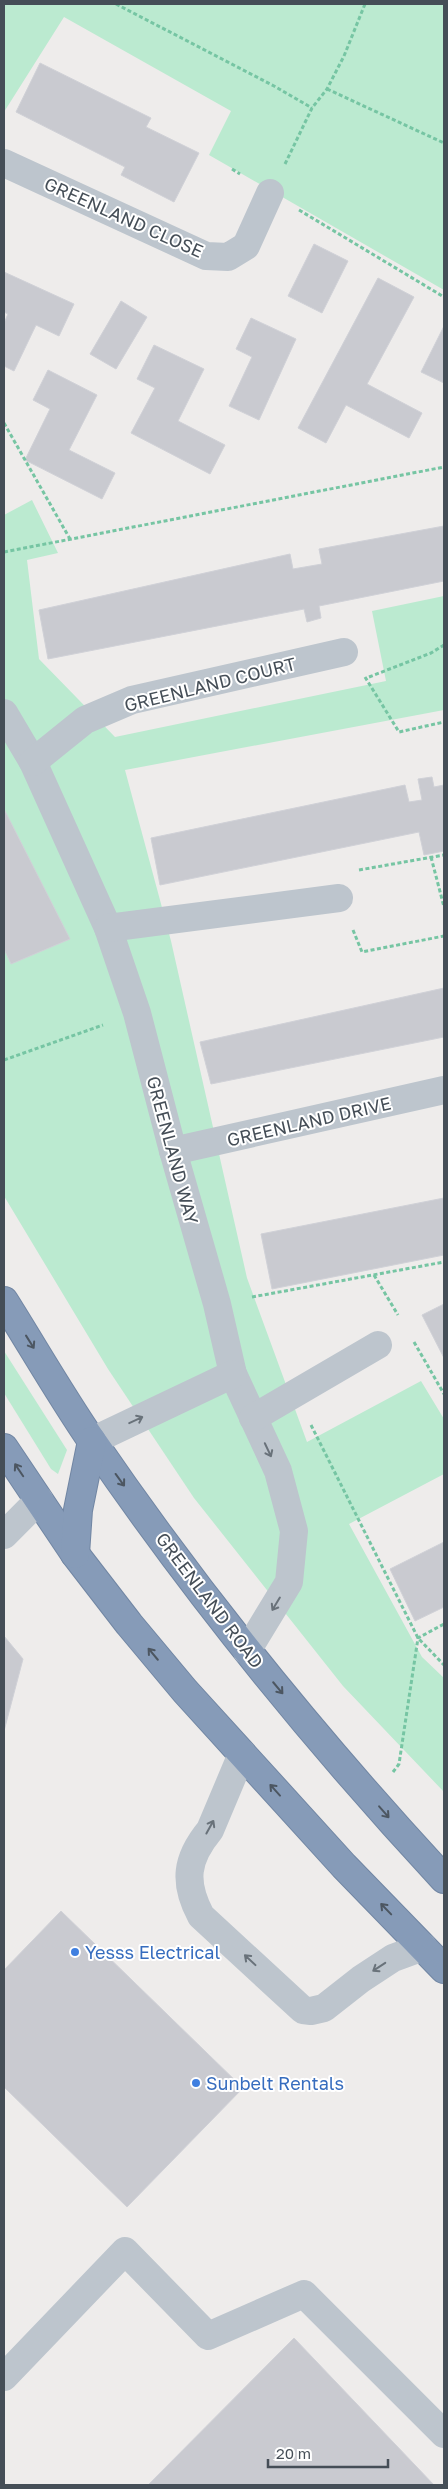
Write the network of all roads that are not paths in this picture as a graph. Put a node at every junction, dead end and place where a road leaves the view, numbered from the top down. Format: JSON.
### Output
{"nodes":[{"id":1,"x":4,"y":162,"type":"edge"},
{"id":2,"x":270,"y":193,"type":"road end"},
{"id":3,"x":344,"y":652,"type":"road end"},
{"id":4,"x":4,"y":713,"type":"edge"},
{"id":5,"x":33,"y":762,"type":"junction"},
{"id":6,"x":339,"y":898,"type":"road end"},
{"id":7,"x":108,"y":928,"type":"junction"},
{"id":8,"x":444,"y":1090,"type":"edge"},
{"id":9,"x":173,"y":1151,"type":"junction"},
{"id":10,"x":4,"y":1301,"type":"edge"},
{"id":11,"x":378,"y":1345,"type":"dead end"},
{"id":12,"x":233,"y":1374,"type":"junction"},
{"id":13,"x":253,"y":1418,"type":"junction"},
{"id":14,"x":92,"y":1441,"type":"junction"},
{"id":15,"x":4,"y":1448,"type":"edge"},
{"id":16,"x":38,"y":1500,"type":"junction"},
{"id":17,"x":4,"y":1535,"type":"edge"},
{"id":18,"x":75,"y":1554,"type":"junction"},
{"id":19,"x":247,"y":1651,"type":"junction"},
{"id":20,"x":242,"y":1754,"type":"junction"},
{"id":21,"x":444,"y":1879,"type":"edge"},
{"id":22,"x":423,"y":1947,"type":"junction"},
{"id":23,"x":444,"y":1969,"type":"edge"},
{"id":24,"x":4,"y":2377,"type":"edge"},
{"id":25,"x":444,"y":2434,"type":"edge"}],
"edges":[{"from":1,"to":2,"type":"street","name":"GREENLAND CLOSE"},
{"from":3,"to":5,"type":"street","name":"GREENLAND COURT"},
{"from":4,"to":5,"type":"street","name":"GREENLAND WAY"},
{"from":5,"to":7,"type":"street","name":"GREENLAND WAY"},
{"from":6,"to":7,"type":"street"},
{"from":7,"to":9,"type":"street","name":"GREENLAND WAY"},
{"from":8,"to":9,"type":"street","name":"GREENLAND DRIVE"},
{"from":9,"to":12,"type":"street","name":"GREENLAND WAY"},
{"from":10,"to":14,"type":"highway","name":"GREENLAND ROAD","one_way":true},
{"from":11,"to":13,"type":"street"},
{"from":12,"to":13,"type":"street","name":"GREENLAND WAY"},
{"from":14,"to":12,"type":"street","one_way":true},
{"from":13,"to":19,"type":"street","name":"GREENLAND WAY","one_way":true},
{"from":14,"to":18,"type":"highway"},
{"from":14,"to":19,"type":"highway","name":"GREENLAND ROAD","one_way":true},
{"from":16,"to":15,"type":"highway","one_way":true},
{"from":16,"to":17,"type":"street"},
{"from":16,"to":18,"type":"highway"},
{"from":20,"to":18,"type":"highway","one_way":true},
{"from":19,"to":21,"type":"highway","name":"GREENLAND ROAD","one_way":true},
{"from":22,"to":20,"type":"highway","one_way":true},
{"from":22,"to":20,"type":"street","one_way":true},
{"from":22,"to":23,"type":"highway"},
{"from":24,"to":25,"type":"street"}]}
